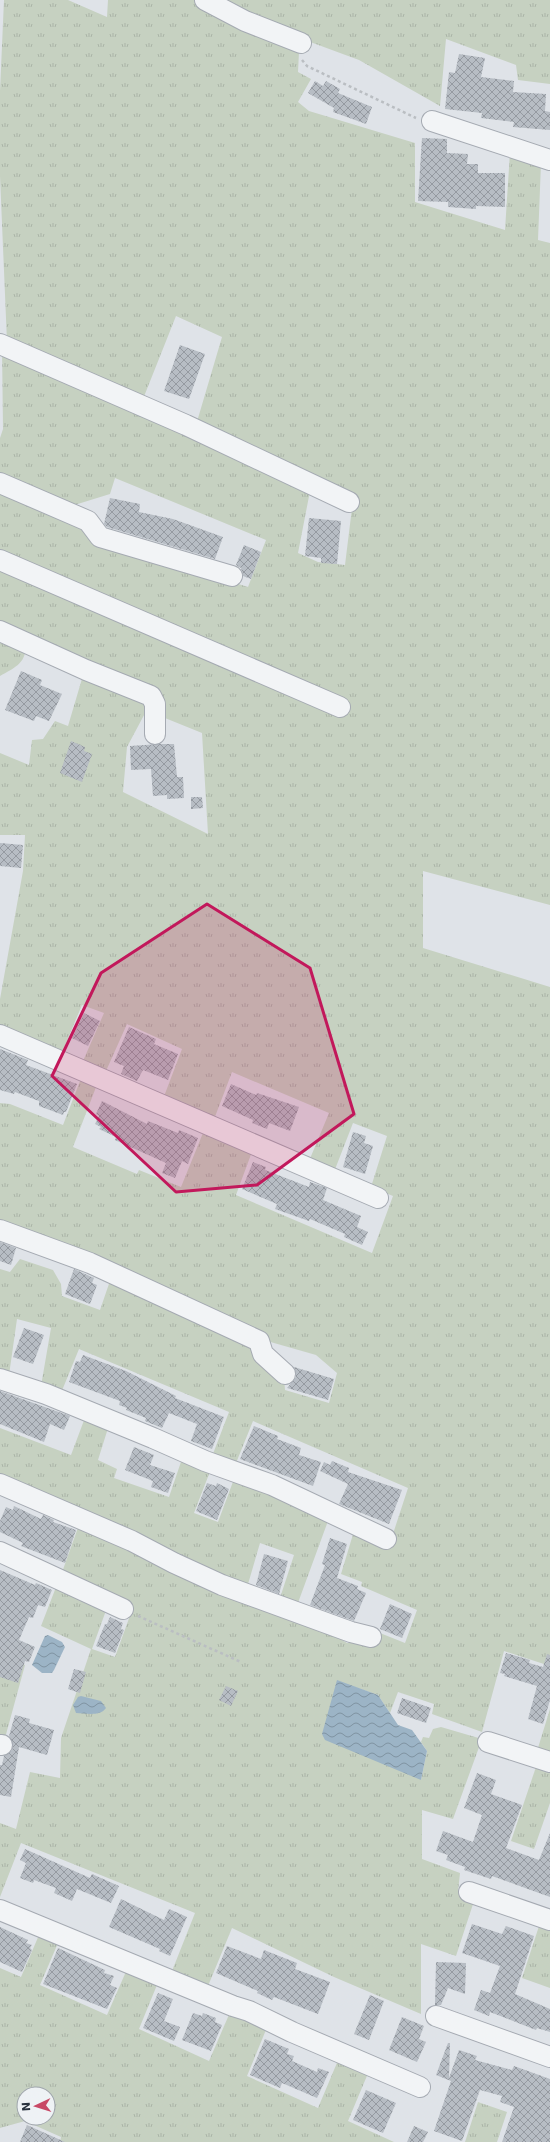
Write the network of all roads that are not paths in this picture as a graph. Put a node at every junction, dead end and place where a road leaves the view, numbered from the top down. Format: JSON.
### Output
{"nodes":[{"id":1,"x":205,"y":0,"type":"edge"},
{"id":2,"x":301,"y":43,"type":"road end"},
{"id":3,"x":432,"y":121,"type":"road end"},
{"id":4,"x":550,"y":160,"type":"edge"},
{"id":5,"x":0,"y":344,"type":"edge"},
{"id":6,"x":0,"y":483,"type":"edge"},
{"id":7,"x":349,"y":502,"type":"dead end"},
{"id":8,"x":0,"y":560,"type":"edge"},
{"id":9,"x":232,"y":576,"type":"dead end"},
{"id":10,"x":0,"y":631,"type":"edge"},
{"id":11,"x":340,"y":707,"type":"dead end"},
{"id":12,"x":155,"y":734,"type":"dead end"},
{"id":13,"x":0,"y":1035,"type":"edge"},
{"id":14,"x":378,"y":1198,"type":"dead end"},
{"id":15,"x":0,"y":1230,"type":"edge"},
{"id":16,"x":285,"y":1374,"type":"dead end"},
{"id":17,"x":0,"y":1379,"type":"edge"},
{"id":18,"x":0,"y":1484,"type":"edge"},
{"id":19,"x":386,"y":1538,"type":"dead end"},
{"id":20,"x":0,"y":1552,"type":"edge"},
{"id":21,"x":123,"y":1609,"type":"road end"},
{"id":22,"x":371,"y":1636,"type":"dead end"},
{"id":23,"x":488,"y":1742,"type":"dead end"},
{"id":24,"x":550,"y":1762,"type":"edge"},
{"id":25,"x":469,"y":1892,"type":"dead end"},
{"id":26,"x":0,"y":1910,"type":"edge"},
{"id":27,"x":550,"y":1920,"type":"edge"},
{"id":28,"x":436,"y":2016,"type":"dead end"},
{"id":29,"x":550,"y":2057,"type":"edge"},
{"id":30,"x":420,"y":2087,"type":"dead end"}],
"edges":[{"from":1,"to":2,"type":"street"},
{"from":3,"to":4,"type":"street"},
{"from":5,"to":7,"type":"street"},
{"from":6,"to":9,"type":"street"},
{"from":8,"to":11,"type":"street"},
{"from":10,"to":12,"type":"street"},
{"from":13,"to":14,"type":"street"},
{"from":15,"to":16,"type":"street"},
{"from":17,"to":19,"type":"street"},
{"from":18,"to":22,"type":"street"},
{"from":20,"to":21,"type":"street"},
{"from":23,"to":24,"type":"street"},
{"from":25,"to":27,"type":"street"},
{"from":26,"to":30,"type":"street"},
{"from":28,"to":29,"type":"street"}]}
